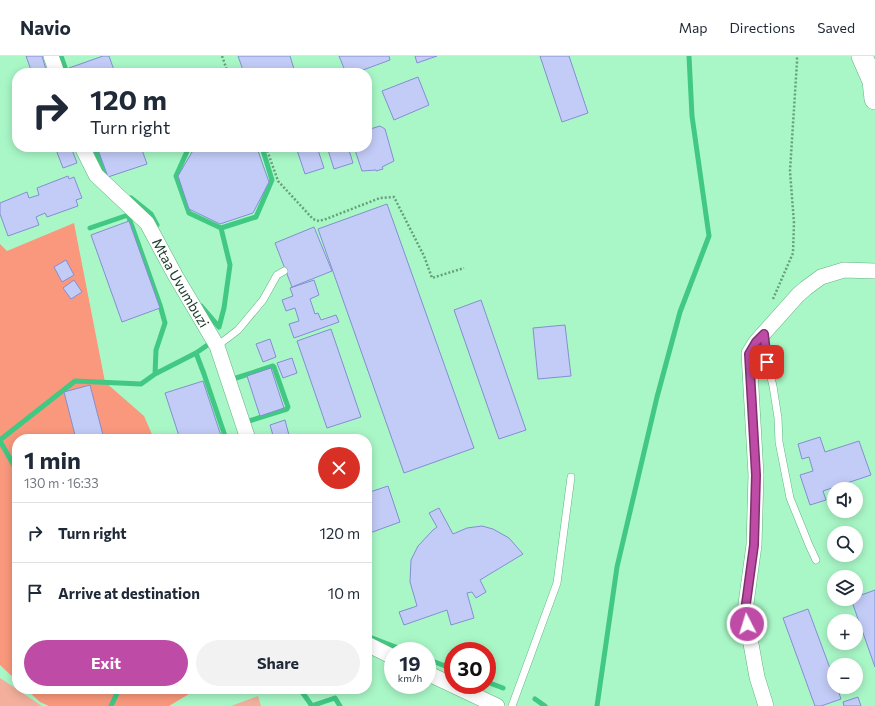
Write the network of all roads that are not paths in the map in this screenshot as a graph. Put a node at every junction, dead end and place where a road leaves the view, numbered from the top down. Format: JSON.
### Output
{"nodes":[{"id":1,"x":51,"y":56,"type":"edge"},
{"id":2,"x":862,"y":56,"type":"edge"},
{"id":3,"x":55,"y":68,"type":"edge"},
{"id":4,"x":875,"y":99,"type":"edge"},
{"id":5,"x":84,"y":152,"type":"edge"},
{"id":6,"x":284,"y":271,"type":"dead end"},
{"id":7,"x":875,"y":271,"type":"edge"},
{"id":8,"x":767,"y":330,"type":"junction"},
{"id":9,"x":217,"y":346,"type":"junction"},
{"id":10,"x":246,"y":434,"type":"edge"},
{"id":11,"x":571,"y":477,"type":"dead end"},
{"id":12,"x":816,"y":560,"type":"dead end"},
{"id":13,"x":372,"y":646,"type":"edge"},
{"id":14,"x":384,"y":652,"type":"edge"},
{"id":15,"x":436,"y":677,"type":"edge"},
{"id":16,"x":497,"y":706,"type":"edge"},
{"id":17,"x":512,"y":706,"type":"edge"},
{"id":18,"x":766,"y":706,"type":"edge"}],
"edges":[{"from":1,"to":3,"type":"street"},
{"from":2,"to":4,"type":"street"},
{"from":5,"to":9,"type":"street","name":"Mtaa Uvumbuzi"},
{"from":6,"to":9,"type":"lane"},
{"from":7,"to":8,"type":"street"},
{"from":8,"to":12,"type":"lane"},
{"from":8,"to":18,"type":"street"},
{"from":9,"to":10,"type":"street","name":"Mtaa Uvumbuzi"},
{"from":11,"to":17,"type":"lane"},
{"from":13,"to":14,"type":"street"},
{"from":15,"to":16,"type":"street"}]}
